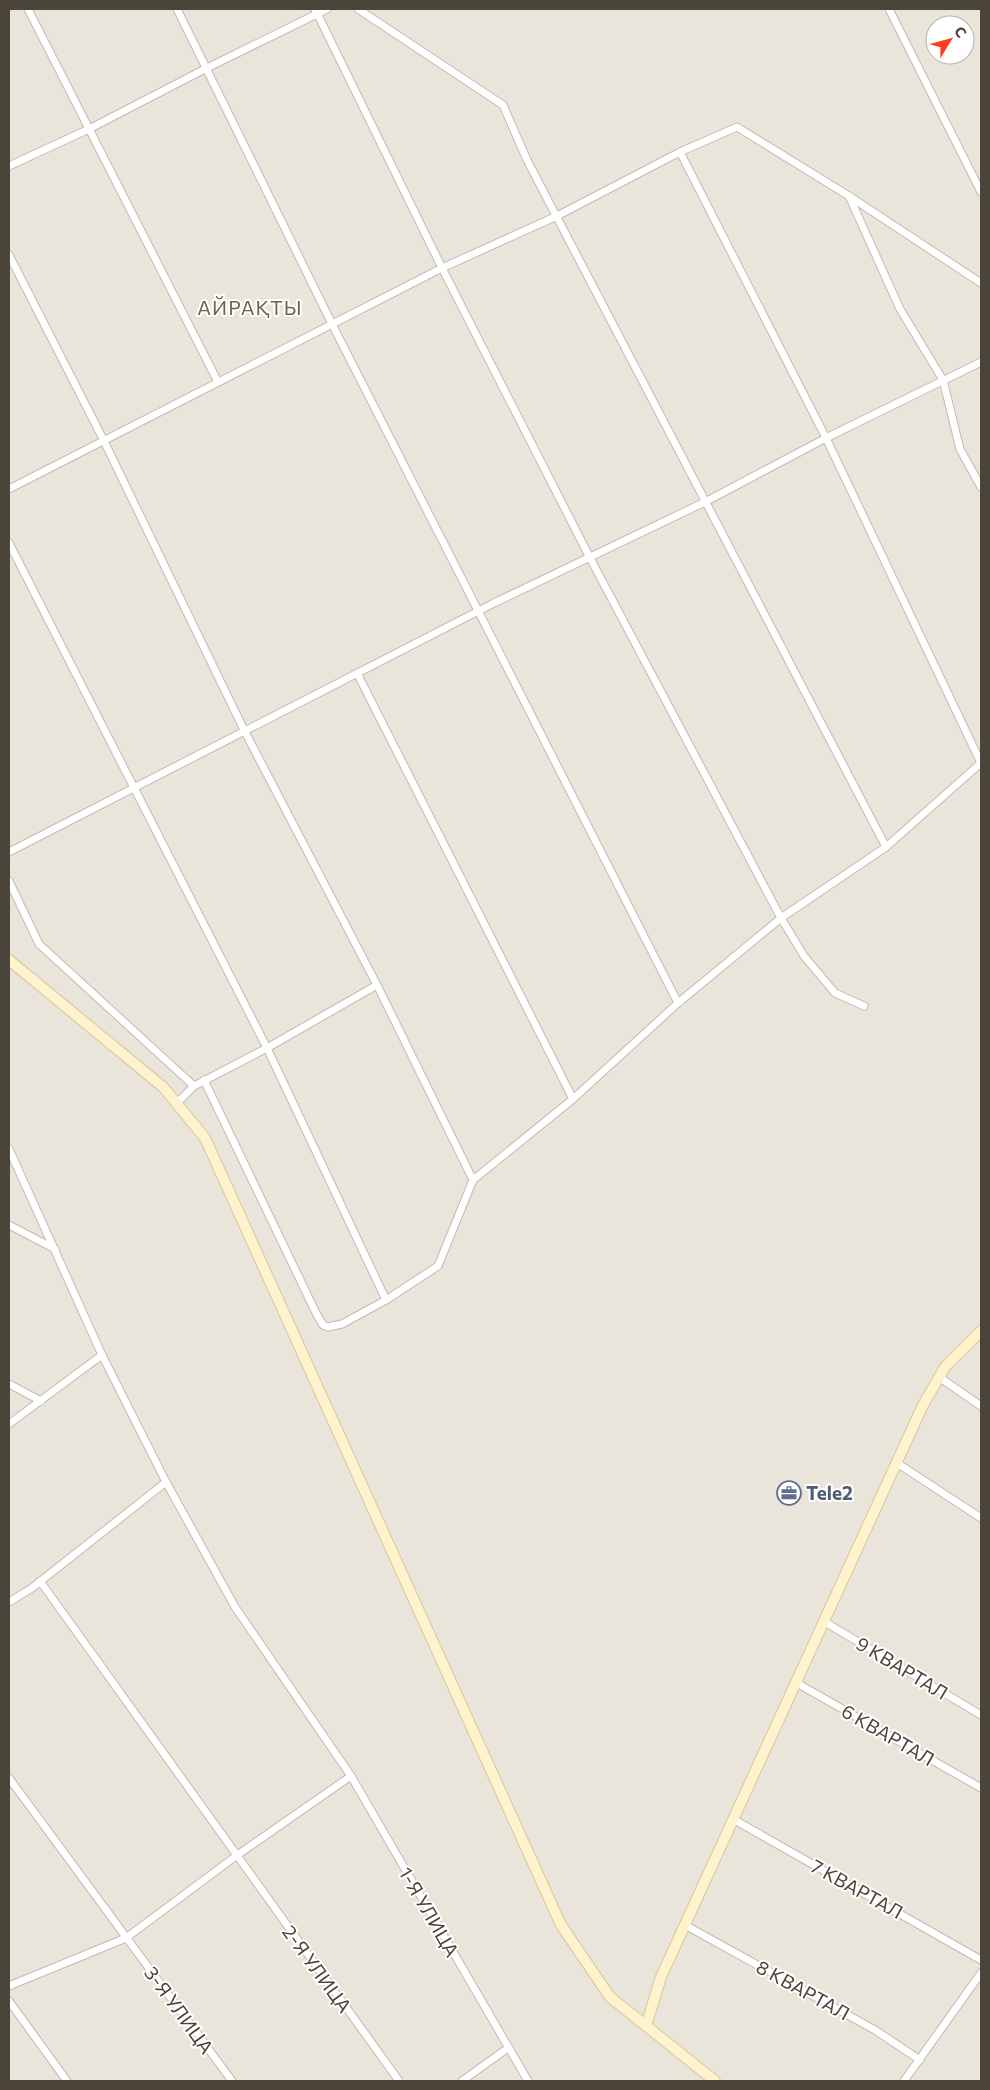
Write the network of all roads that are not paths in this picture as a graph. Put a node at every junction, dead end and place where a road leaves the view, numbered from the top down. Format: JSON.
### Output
{"nodes":[{"id":1,"x":28,"y":9,"type":"edge"},
{"id":2,"x":177,"y":9,"type":"edge"},
{"id":3,"x":327,"y":9,"type":"edge"},
{"id":4,"x":358,"y":9,"type":"edge"},
{"id":5,"x":889,"y":9,"type":"edge"},
{"id":6,"x":316,"y":11,"type":"edge"},
{"id":7,"x":206,"y":68,"type":"junction"},
{"id":8,"x":88,"y":129,"type":"junction"},
{"id":9,"x":680,"y":152,"type":"junction"},
{"id":10,"x":9,"y":166,"type":"edge"},
{"id":11,"x":981,"y":192,"type":"edge"},
{"id":12,"x":849,"y":196,"type":"junction"},
{"id":13,"x":557,"y":216,"type":"junction"},
{"id":14,"x":9,"y":255,"type":"edge"},
{"id":15,"x":442,"y":268,"type":"junction"},
{"id":16,"x":981,"y":283,"type":"edge"},
{"id":17,"x":332,"y":324,"type":"junction"},
{"id":18,"x":981,"y":362,"type":"edge"},
{"id":19,"x":943,"y":380,"type":"junction"},
{"id":20,"x":218,"y":382,"type":"junction"},
{"id":21,"x":826,"y":438,"type":"junction"},
{"id":22,"x":104,"y":441,"type":"junction"},
{"id":23,"x":981,"y":487,"type":"edge"},
{"id":24,"x":9,"y":489,"type":"edge"},
{"id":25,"x":705,"y":502,"type":"junction"},
{"id":26,"x":9,"y":543,"type":"edge"},
{"id":27,"x":589,"y":556,"type":"junction"},
{"id":28,"x":479,"y":611,"type":"junction"},
{"id":29,"x":357,"y":673,"type":"junction"},
{"id":30,"x":244,"y":730,"type":"junction"},
{"id":31,"x":981,"y":763,"type":"edge"},
{"id":32,"x":133,"y":787,"type":"junction"},
{"id":33,"x":886,"y":847,"type":"junction"},
{"id":34,"x":9,"y":852,"type":"edge"},
{"id":35,"x":9,"y":881,"type":"edge"},
{"id":36,"x":781,"y":918,"type":"junction"},
{"id":37,"x":9,"y":960,"type":"edge"},
{"id":38,"x":377,"y":985,"type":"junction"},
{"id":39,"x":678,"y":1003,"type":"junction"},
{"id":40,"x":864,"y":1006,"type":"dead end"},
{"id":41,"x":267,"y":1048,"type":"junction"},
{"id":42,"x":204,"y":1080,"type":"junction"},
{"id":43,"x":194,"y":1086,"type":"junction"},
{"id":44,"x":573,"y":1099,"type":"junction"},
{"id":45,"x":176,"y":1104,"type":"junction"},
{"id":46,"x":9,"y":1148,"type":"edge"},
{"id":47,"x":473,"y":1180,"type":"junction"},
{"id":48,"x":9,"y":1225,"type":"edge"},
{"id":49,"x":55,"y":1250,"type":"junction"},
{"id":50,"x":386,"y":1300,"type":"junction"},
{"id":51,"x":981,"y":1331,"type":"edge"},
{"id":52,"x":102,"y":1355,"type":"junction"},
{"id":53,"x":939,"y":1377,"type":"junction"},
{"id":54,"x":9,"y":1384,"type":"edge"},
{"id":55,"x":41,"y":1401,"type":"junction"},
{"id":56,"x":981,"y":1406,"type":"edge"},
{"id":57,"x":9,"y":1424,"type":"edge"},
{"id":58,"x":897,"y":1462,"type":"junction"},
{"id":59,"x":166,"y":1482,"type":"junction"},
{"id":60,"x":981,"y":1518,"type":"edge"},
{"id":61,"x":40,"y":1582,"type":"junction"},
{"id":62,"x":9,"y":1602,"type":"edge"},
{"id":63,"x":823,"y":1621,"type":"junction"},
{"id":64,"x":795,"y":1682,"type":"junction"},
{"id":65,"x":981,"y":1715,"type":"edge"},
{"id":66,"x":351,"y":1776,"type":"junction"},
{"id":67,"x":9,"y":1778,"type":"edge"},
{"id":68,"x":981,"y":1788,"type":"edge"},
{"id":69,"x":733,"y":1819,"type":"junction"},
{"id":70,"x":236,"y":1856,"type":"junction"},
{"id":71,"x":685,"y":1925,"type":"junction"},
{"id":72,"x":126,"y":1938,"type":"junction"},
{"id":73,"x":981,"y":1960,"type":"edge"},
{"id":74,"x":981,"y":1973,"type":"edge"},
{"id":75,"x":9,"y":1986,"type":"edge"},
{"id":76,"x":9,"y":2001,"type":"edge"},
{"id":77,"x":646,"y":2026,"type":"junction"},
{"id":78,"x":508,"y":2048,"type":"junction"},
{"id":79,"x":920,"y":2060,"type":"junction"},
{"id":80,"x":67,"y":2081,"type":"edge"},
{"id":81,"x":232,"y":2081,"type":"edge"},
{"id":82,"x":399,"y":2081,"type":"edge"},
{"id":83,"x":462,"y":2081,"type":"edge"},
{"id":84,"x":528,"y":2081,"type":"edge"},
{"id":85,"x":715,"y":2081,"type":"edge"},
{"id":86,"x":904,"y":2081,"type":"edge"}],
"edges":[{"from":1,"to":8,"type":"street"},
{"from":2,"to":7,"type":"street"},
{"from":3,"to":6,"type":"street"},
{"from":4,"to":13,"type":"street"},
{"from":5,"to":11,"type":"street"},
{"from":6,"to":7,"type":"street"},
{"from":6,"to":15,"type":"street"},
{"from":7,"to":8,"type":"street"},
{"from":7,"to":17,"type":"street"},
{"from":8,"to":10,"type":"street"},
{"from":8,"to":20,"type":"street"},
{"from":9,"to":12,"type":"street"},
{"from":9,"to":13,"type":"street"},
{"from":9,"to":21,"type":"street"},
{"from":12,"to":16,"type":"street"},
{"from":12,"to":19,"type":"street"},
{"from":13,"to":15,"type":"street"},
{"from":13,"to":25,"type":"street"},
{"from":14,"to":22,"type":"street"},
{"from":15,"to":17,"type":"street"},
{"from":15,"to":27,"type":"street"},
{"from":17,"to":20,"type":"street"},
{"from":17,"to":28,"type":"street"},
{"from":18,"to":19,"type":"street"},
{"from":19,"to":21,"type":"street"},
{"from":19,"to":23,"type":"street"},
{"from":20,"to":22,"type":"street"},
{"from":21,"to":25,"type":"street"},
{"from":21,"to":31,"type":"street"},
{"from":22,"to":24,"type":"street"},
{"from":22,"to":30,"type":"street"},
{"from":25,"to":27,"type":"street"},
{"from":25,"to":33,"type":"street"},
{"from":26,"to":32,"type":"street"},
{"from":27,"to":28,"type":"street"},
{"from":27,"to":36,"type":"street"},
{"from":28,"to":29,"type":"street"},
{"from":28,"to":39,"type":"street"},
{"from":29,"to":30,"type":"street"},
{"from":29,"to":44,"type":"street"},
{"from":30,"to":32,"type":"street"},
{"from":30,"to":38,"type":"street"},
{"from":31,"to":33,"type":"street"},
{"from":32,"to":34,"type":"street"},
{"from":32,"to":41,"type":"street"},
{"from":33,"to":36,"type":"street"},
{"from":35,"to":43,"type":"street"},
{"from":36,"to":39,"type":"street"},
{"from":36,"to":40,"type":"street"},
{"from":37,"to":45,"type":"main road"},
{"from":38,"to":41,"type":"street"},
{"from":38,"to":47,"type":"street"},
{"from":39,"to":44,"type":"street"},
{"from":41,"to":42,"type":"street"},
{"from":41,"to":50,"type":"street"},
{"from":42,"to":43,"type":"street"},
{"from":42,"to":50,"type":"street"},
{"from":43,"to":45,"type":"street"},
{"from":44,"to":47,"type":"street"},
{"from":45,"to":77,"type":"main road"},
{"from":46,"to":49,"type":"street","name":"1-Я УЛИЦА"},
{"from":47,"to":50,"type":"street"},
{"from":48,"to":49,"type":"street"},
{"from":49,"to":52,"type":"street","name":"1-Я УЛИЦА"},
{"from":51,"to":53,"type":"main road"},
{"from":52,"to":55,"type":"street"},
{"from":52,"to":59,"type":"street","name":"1-Я УЛИЦА"},
{"from":53,"to":56,"type":"street"},
{"from":53,"to":58,"type":"main road"},
{"from":54,"to":55,"type":"street"},
{"from":55,"to":57,"type":"street"},
{"from":58,"to":60,"type":"street"},
{"from":58,"to":63,"type":"main road"},
{"from":59,"to":61,"type":"street"},
{"from":59,"to":66,"type":"street","name":"1-Я УЛИЦА"},
{"from":61,"to":62,"type":"street"},
{"from":61,"to":70,"type":"street","name":"2-Я УЛИЦА"},
{"from":63,"to":64,"type":"main road"},
{"from":63,"to":65,"type":"street","name":"9 КВАРТАЛ"},
{"from":64,"to":68,"type":"street","name":"6 КВАРТАЛ"},
{"from":64,"to":69,"type":"main road"},
{"from":66,"to":70,"type":"street"},
{"from":66,"to":78,"type":"street","name":"1-Я УЛИЦА"},
{"from":67,"to":72,"type":"street","name":"3-Я УЛИЦА"},
{"from":69,"to":71,"type":"main road"},
{"from":69,"to":73,"type":"street","name":"7 КВАРТАЛ"},
{"from":70,"to":72,"type":"street"},
{"from":70,"to":82,"type":"street","name":"2-Я УЛИЦА"},
{"from":71,"to":77,"type":"main road"},
{"from":71,"to":79,"type":"street","name":"8 КВАРТАЛ"},
{"from":72,"to":75,"type":"street"},
{"from":72,"to":81,"type":"street","name":"3-Я УЛИЦА"},
{"from":74,"to":79,"type":"street"},
{"from":76,"to":80,"type":"street"},
{"from":77,"to":85,"type":"main road"},
{"from":78,"to":83,"type":"street"},
{"from":78,"to":84,"type":"street","name":"1-Я УЛИЦА"},
{"from":79,"to":86,"type":"street"}]}
